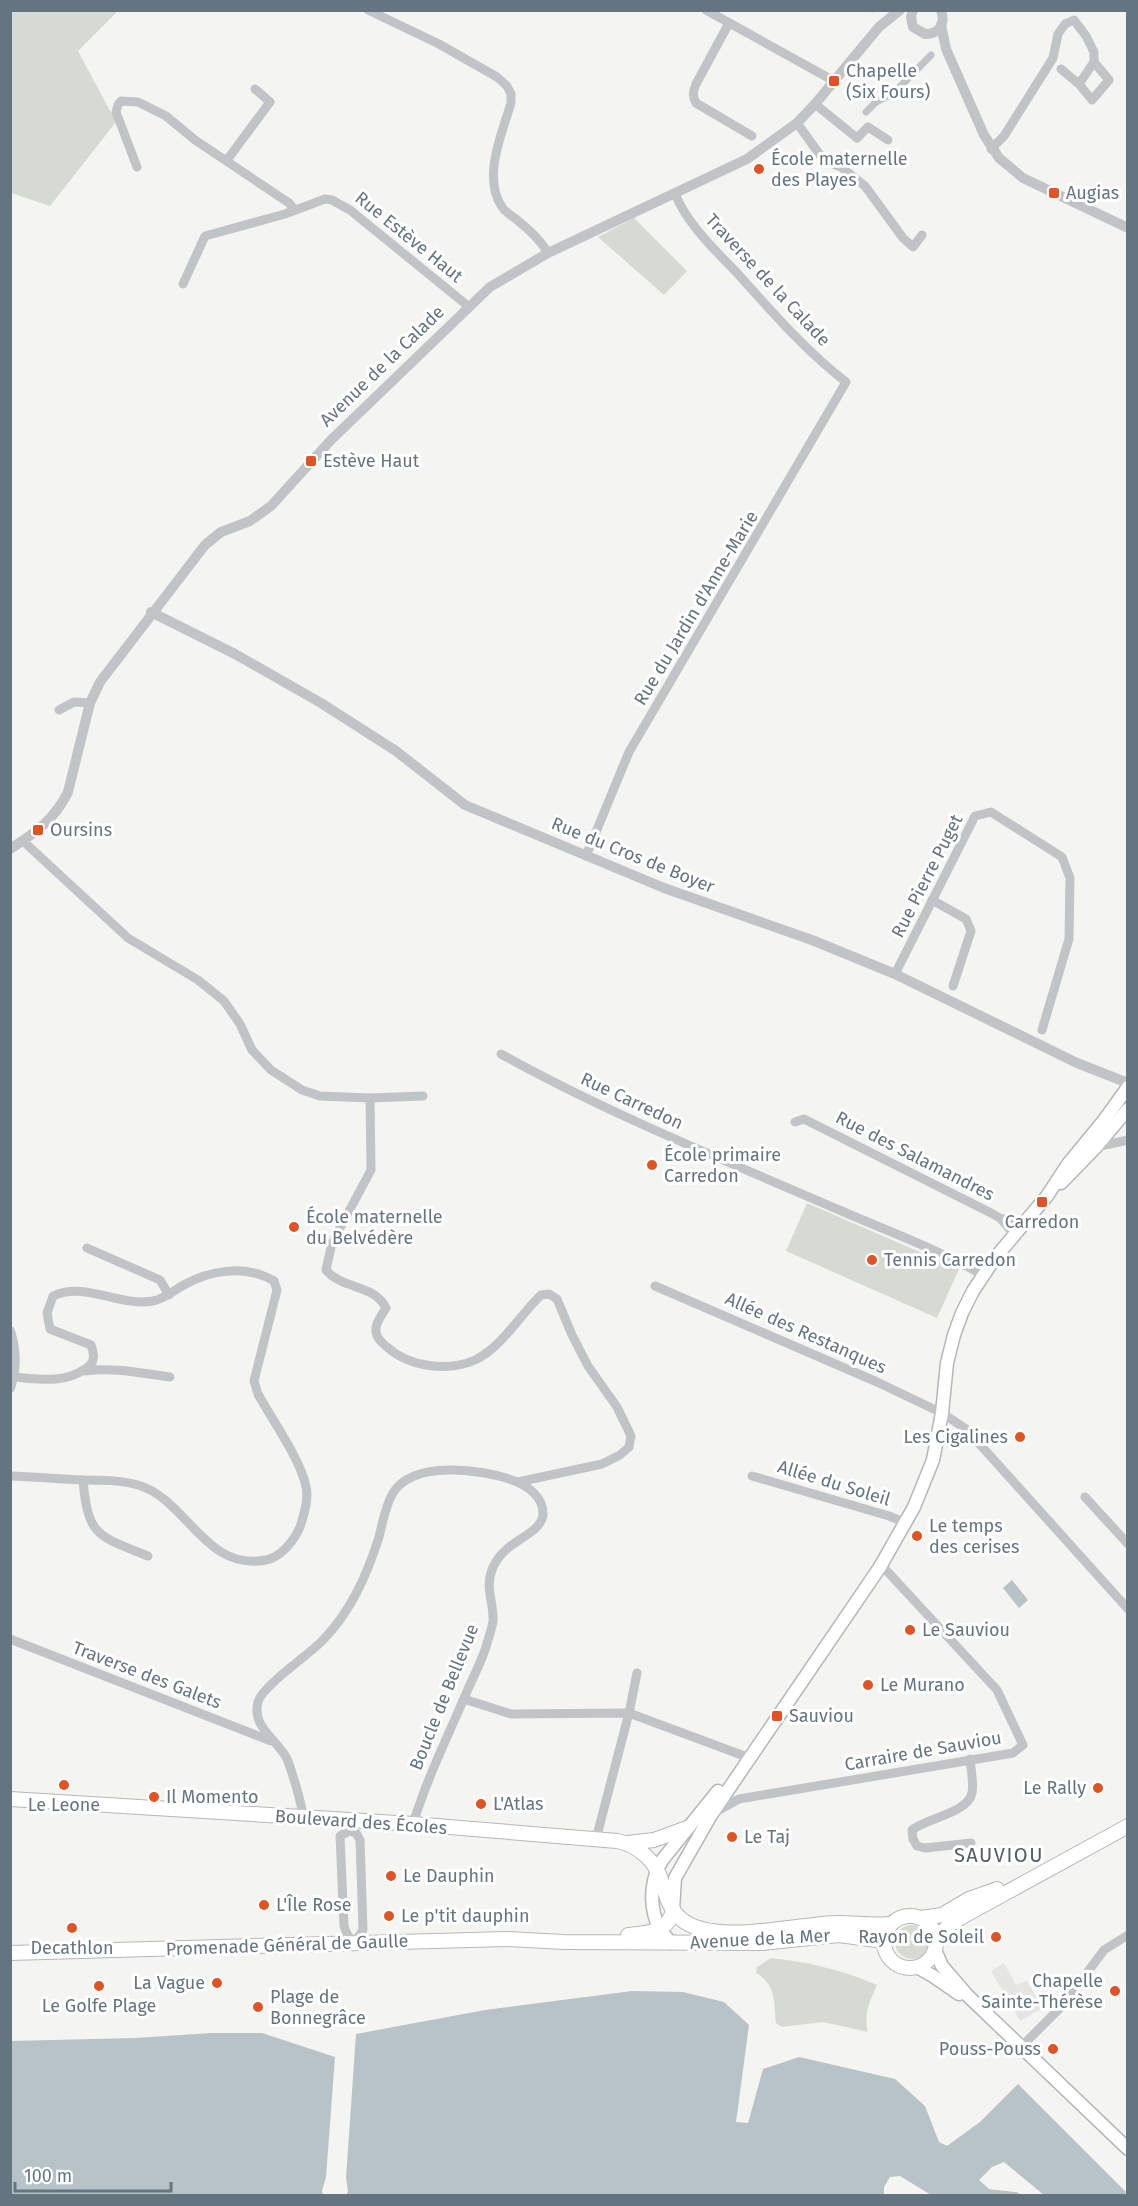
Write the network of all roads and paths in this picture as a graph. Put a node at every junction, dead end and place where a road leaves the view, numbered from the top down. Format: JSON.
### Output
{"nodes":[{"id":1,"x":368,"y":10,"type":"edge"},
{"id":2,"x":706,"y":10,"type":"edge"},
{"id":3,"x":913,"y":10,"type":"edge"},
{"id":4,"x":941,"y":10,"type":"edge"},
{"id":5,"x":896,"y":13,"type":"edge"},
{"id":6,"x":911,"y":22,"type":"junction"},
{"id":7,"x":729,"y":23,"type":"junction"},
{"id":8,"x":941,"y":26,"type":"junction"},
{"id":9,"x":930,"y":34,"type":"junction"},
{"id":10,"x":946,"y":49,"type":"junction"},
{"id":11,"x":931,"y":55,"type":"dead end"},
{"id":12,"x":1094,"y":62,"type":"junction"},
{"id":13,"x":1054,"y":65,"type":"junction"},
{"id":14,"x":834,"y":81,"type":"junction"},
{"id":15,"x":1079,"y":84,"type":"junction"},
{"id":16,"x":255,"y":89,"type":"dead end"},
{"id":17,"x":815,"y":104,"type":"junction"},
{"id":18,"x":866,"y":112,"type":"dead end"},
{"id":19,"x":797,"y":123,"type":"junction"},
{"id":20,"x":752,"y":136,"type":"dead end"},
{"id":21,"x":886,"y":139,"type":"dead end"},
{"id":22,"x":991,"y":149,"type":"junction"},
{"id":23,"x":227,"y":160,"type":"junction"},
{"id":24,"x":137,"y":166,"type":"dead end"},
{"id":25,"x":675,"y":194,"type":"junction"},
{"id":26,"x":295,"y":210,"type":"junction"},
{"id":27,"x":1126,"y":226,"type":"edge"},
{"id":28,"x":922,"y":235,"type":"dead end"},
{"id":29,"x":548,"y":252,"type":"junction"},
{"id":30,"x":183,"y":284,"type":"dead end"},
{"id":31,"x":468,"y":306,"type":"junction"},
{"id":32,"x":846,"y":382,"type":"joint"},
{"id":33,"x":151,"y":612,"type":"junction"},
{"id":34,"x":90,"y":703,"type":"junction"},
{"id":35,"x":60,"y":710,"type":"dead end"},
{"id":36,"x":23,"y":841,"type":"junction"},
{"id":37,"x":10,"y":849,"type":"edge"},
{"id":38,"x":586,"y":856,"type":"junction"},
{"id":39,"x":932,"y":900,"type":"junction"},
{"id":40,"x":895,"y":974,"type":"junction"},
{"id":41,"x":953,"y":986,"type":"dead end"},
{"id":42,"x":1042,"y":1030,"type":"dead end"},
{"id":43,"x":501,"y":1054,"type":"dead end"},
{"id":44,"x":1128,"y":1085,"type":"edge"},
{"id":45,"x":423,"y":1096,"type":"dead end"},
{"id":46,"x":369,"y":1098,"type":"junction"},
{"id":47,"x":1128,"y":1109,"type":"edge"},
{"id":48,"x":795,"y":1122,"type":"dead end"},
{"id":49,"x":1128,"y":1140,"type":"edge"},
{"id":50,"x":1096,"y":1147,"type":"junction"},
{"id":51,"x":1047,"y":1196,"type":"junction"},
{"id":52,"x":1018,"y":1230,"type":"junction"},
{"id":53,"x":87,"y":1248,"type":"dead end"},
{"id":54,"x":983,"y":1275,"type":"junction"},
{"id":55,"x":655,"y":1286,"type":"dead end"},
{"id":56,"x":169,"y":1295,"type":"junction"},
{"id":57,"x":10,"y":1331,"type":"edge"},
{"id":58,"x":82,"y":1371,"type":"junction"},
{"id":59,"x":14,"y":1377,"type":"junction"},
{"id":60,"x":170,"y":1377,"type":"dead end"},
{"id":61,"x":10,"y":1388,"type":"edge"},
{"id":62,"x":942,"y":1413,"type":"junction"},
{"id":63,"x":10,"y":1476,"type":"edge"},
{"id":64,"x":752,"y":1476,"type":"dead end"},
{"id":65,"x":83,"y":1480,"type":"junction"},
{"id":66,"x":518,"y":1482,"type":"junction"},
{"id":67,"x":1085,"y":1497,"type":"dead end"},
{"id":68,"x":906,"y":1523,"type":"junction"},
{"id":69,"x":1128,"y":1544,"type":"edge"},
{"id":70,"x":148,"y":1556,"type":"dead end"},
{"id":71,"x":880,"y":1567,"type":"junction"},
{"id":72,"x":1128,"y":1609,"type":"edge"},
{"id":73,"x":10,"y":1639,"type":"edge"},
{"id":74,"x":637,"y":1673,"type":"dead end"},
{"id":75,"x":464,"y":1699,"type":"junction"},
{"id":76,"x":629,"y":1713,"type":"junction"},
{"id":77,"x":273,"y":1741,"type":"junction"},
{"id":78,"x":760,"y":1741,"type":"junction"},
{"id":79,"x":747,"y":1757,"type":"junction"},
{"id":80,"x":970,"y":1759,"type":"junction"},
{"id":81,"x":732,"y":1783,"type":"junction"},
{"id":82,"x":10,"y":1799,"type":"edge"},
{"id":83,"x":739,"y":1799,"type":"junction"},
{"id":84,"x":711,"y":1815,"type":"junction"},
{"id":85,"x":303,"y":1818,"type":"junction"},
{"id":86,"x":413,"y":1824,"type":"junction"},
{"id":87,"x":349,"y":1826,"type":"junction"},
{"id":88,"x":1128,"y":1826,"type":"edge"},
{"id":89,"x":687,"y":1828,"type":"junction"},
{"id":90,"x":596,"y":1839,"type":"junction"},
{"id":91,"x":627,"y":1843,"type":"junction"},
{"id":92,"x":971,"y":1843,"type":"dead end"},
{"id":93,"x":1064,"y":1860,"type":"junction"},
{"id":94,"x":657,"y":1869,"type":"junction"},
{"id":95,"x":673,"y":1909,"type":"junction"},
{"id":96,"x":921,"y":1918,"type":"junction"},
{"id":97,"x":890,"y":1924,"type":"junction"},
{"id":98,"x":660,"y":1929,"type":"junction"},
{"id":99,"x":1128,"y":1935,"type":"edge"},
{"id":100,"x":884,"y":1941,"type":"junction"},
{"id":101,"x":564,"y":1942,"type":"junction"},
{"id":102,"x":671,"y":1942,"type":"junction"},
{"id":103,"x":354,"y":1943,"type":"junction"},
{"id":104,"x":936,"y":1945,"type":"junction"},
{"id":105,"x":10,"y":1953,"type":"edge"},
{"id":106,"x":917,"y":1968,"type":"junction"},
{"id":107,"x":991,"y":2019,"type":"junction"},
{"id":108,"x":1020,"y":2048,"type":"junction"},
{"id":109,"x":1128,"y":2149,"type":"edge"}],
"edges":[{"from":1,"to":29,"type":"street"},
{"from":2,"to":7,"type":"street"},
{"from":3,"to":6,"type":"street"},
{"from":4,"to":8,"type":"street"},
{"from":5,"to":6,"type":"street","name":"Avenue de la Calade"},
{"from":5,"to":14,"type":"street","name":"Avenue de la Calade"},
{"from":6,"to":9,"type":"street","name":"Avenue de la Calade"},
{"from":7,"to":14,"type":"street"},
{"from":7,"to":20,"type":"street"},
{"from":8,"to":9,"type":"street"},
{"from":8,"to":10,"type":"street"},
{"from":9,"to":10,"type":"street","name":"Avenue de la Calade"},
{"from":10,"to":22,"type":"street"},
{"from":11,"to":18,"type":"street"},
{"from":12,"to":13,"type":"street"},
{"from":12,"to":15,"type":"street"},
{"from":12,"to":15,"type":"street"},
{"from":13,"to":15,"type":"street"},
{"from":13,"to":22,"type":"street"},
{"from":14,"to":17,"type":"street","name":"Avenue de la Calade"},
{"from":16,"to":23,"type":"street"},
{"from":17,"to":19,"type":"street","name":"Avenue de la Calade"},
{"from":17,"to":21,"type":"street"},
{"from":19,"to":25,"type":"street","name":"Avenue de la Calade"},
{"from":19,"to":28,"type":"street"},
{"from":22,"to":27,"type":"street"},
{"from":23,"to":24,"type":"street"},
{"from":23,"to":26,"type":"street"},
{"from":25,"to":29,"type":"street","name":"Avenue de la Calade"},
{"from":25,"to":32,"type":"street","name":"Traverse de la Calade"},
{"from":26,"to":30,"type":"street","name":"Rue Estève Haut"},
{"from":26,"to":31,"type":"street","name":"Rue Estève Haut"},
{"from":29,"to":31,"type":"street","name":"Avenue de la Calade"},
{"from":31,"to":33,"type":"street","name":"Avenue de la Calade"},
{"from":32,"to":38,"type":"street","name":"Rue du Jardin d'Anne-Marie"},
{"from":33,"to":34,"type":"street","name":"Avenue de la Calade"},
{"from":33,"to":38,"type":"street","name":"Rue du Cros de Boyer"},
{"from":34,"to":35,"type":"street"},
{"from":34,"to":36,"type":"street","name":"Avenue de la Calade"},
{"from":36,"to":37,"type":"street","name":"Avenue de la Calade"},
{"from":36,"to":46,"type":"street"},
{"from":38,"to":40,"type":"street","name":"Rue du Cros de Boyer"},
{"from":39,"to":40,"type":"street","name":"Rue Pierre Puget"},
{"from":39,"to":41,"type":"street"},
{"from":39,"to":42,"type":"street","name":"Rue Pierre Puget"},
{"from":40,"to":44,"type":"street","name":"Rue du Cros de Boyer"},
{"from":43,"to":54,"type":"street","name":"Rue Carredon"},
{"from":44,"to":51,"type":"main road"},
{"from":45,"to":46,"type":"street"},
{"from":46,"to":66,"type":"street"},
{"from":47,"to":50,"type":"main road"},
{"from":48,"to":52,"type":"street","name":"Rue des Salamandres"},
{"from":49,"to":50,"type":"street"},
{"from":50,"to":51,"type":"main road"},
{"from":51,"to":52,"type":"main road"},
{"from":52,"to":54,"type":"main road"},
{"from":53,"to":56,"type":"street"},
{"from":54,"to":62,"type":"main road"},
{"from":55,"to":62,"type":"street","name":"Allée des Restanques"},
{"from":56,"to":58,"type":"street"},
{"from":56,"to":65,"type":"street"},
{"from":57,"to":59,"type":"street"},
{"from":58,"to":59,"type":"street"},
{"from":58,"to":60,"type":"street"},
{"from":59,"to":61,"type":"street"},
{"from":62,"to":68,"type":"main road"},
{"from":62,"to":72,"type":"street","name":"Allée des Restanques"},
{"from":63,"to":65,"type":"street"},
{"from":64,"to":68,"type":"street","name":"Allée du Soleil"},
{"from":65,"to":70,"type":"street"},
{"from":66,"to":75,"type":"street","name":"Boucle de Bellevue"},
{"from":66,"to":77,"type":"street","name":"Boucle de Bellevue"},
{"from":67,"to":69,"type":"street"},
{"from":68,"to":71,"type":"main road"},
{"from":71,"to":78,"type":"main road"},
{"from":71,"to":80,"type":"street","name":"Carraire de Sauviou"},
{"from":73,"to":77,"type":"street","name":"Traverse des Galets"},
{"from":74,"to":76,"type":"street"},
{"from":75,"to":76,"type":"street"},
{"from":75,"to":86,"type":"street","name":"Boucle de Bellevue"},
{"from":76,"to":79,"type":"street"},
{"from":76,"to":90,"type":"street"},
{"from":77,"to":85,"type":"street","name":"Boucle de Bellevue"},
{"from":78,"to":79,"type":"main road"},
{"from":78,"to":81,"type":"main road"},
{"from":79,"to":89,"type":"main road"},
{"from":80,"to":83,"type":"street","name":"Carraire de Sauviou"},
{"from":80,"to":92,"type":"street"},
{"from":81,"to":83,"type":"street"},
{"from":81,"to":84,"type":"main road"},
{"from":82,"to":85,"type":"main road","name":"Boulevard des Écoles"},
{"from":83,"to":84,"type":"street","name":"Carraire de Sauviou"},
{"from":84,"to":95,"type":"main road"},
{"from":85,"to":87,"type":"main road","name":"Boulevard des Écoles"},
{"from":86,"to":87,"type":"main road","name":"Boulevard des Écoles"},
{"from":86,"to":90,"type":"main road","name":"Boulevard des Écoles"},
{"from":87,"to":103,"type":"street"},
{"from":87,"to":103,"type":"street"},
{"from":88,"to":93,"type":"main road"},
{"from":89,"to":91,"type":"main road"},
{"from":89,"to":94,"type":"main road"},
{"from":90,"to":91,"type":"main road","name":"Boulevard des Écoles"},
{"from":91,"to":94,"type":"main road","name":"Boulevard des Écoles"},
{"from":93,"to":96,"type":"main road"},
{"from":93,"to":104,"type":"main road"},
{"from":94,"to":95,"type":"main road","name":"Boulevard des Écoles"},
{"from":94,"to":98,"type":"main road"},
{"from":95,"to":97,"type":"main road","name":"Avenue de la Mer"},
{"from":95,"to":98,"type":"main road"},
{"from":96,"to":97,"type":"main road"},
{"from":96,"to":104,"type":"main road"},
{"from":97,"to":100,"type":"main road"},
{"from":98,"to":101,"type":"main road","name":"Promenade Général de Gaulle"},
{"from":98,"to":102,"type":"main road"},
{"from":99,"to":108,"type":"street"},
{"from":100,"to":102,"type":"main road","name":"Avenue de la Mer"},
{"from":100,"to":106,"type":"main road"},
{"from":101,"to":102,"type":"main road","name":"Promenade Général de Gaulle"},
{"from":101,"to":103,"type":"main road","name":"Promenade Général de Gaulle"},
{"from":103,"to":105,"type":"main road","name":"Promenade Général de Gaulle"},
{"from":104,"to":106,"type":"main road"},
{"from":104,"to":107,"type":"main road"},
{"from":106,"to":107,"type":"main road"},
{"from":107,"to":108,"type":"main road"},
{"from":108,"to":109,"type":"main road"}]}
